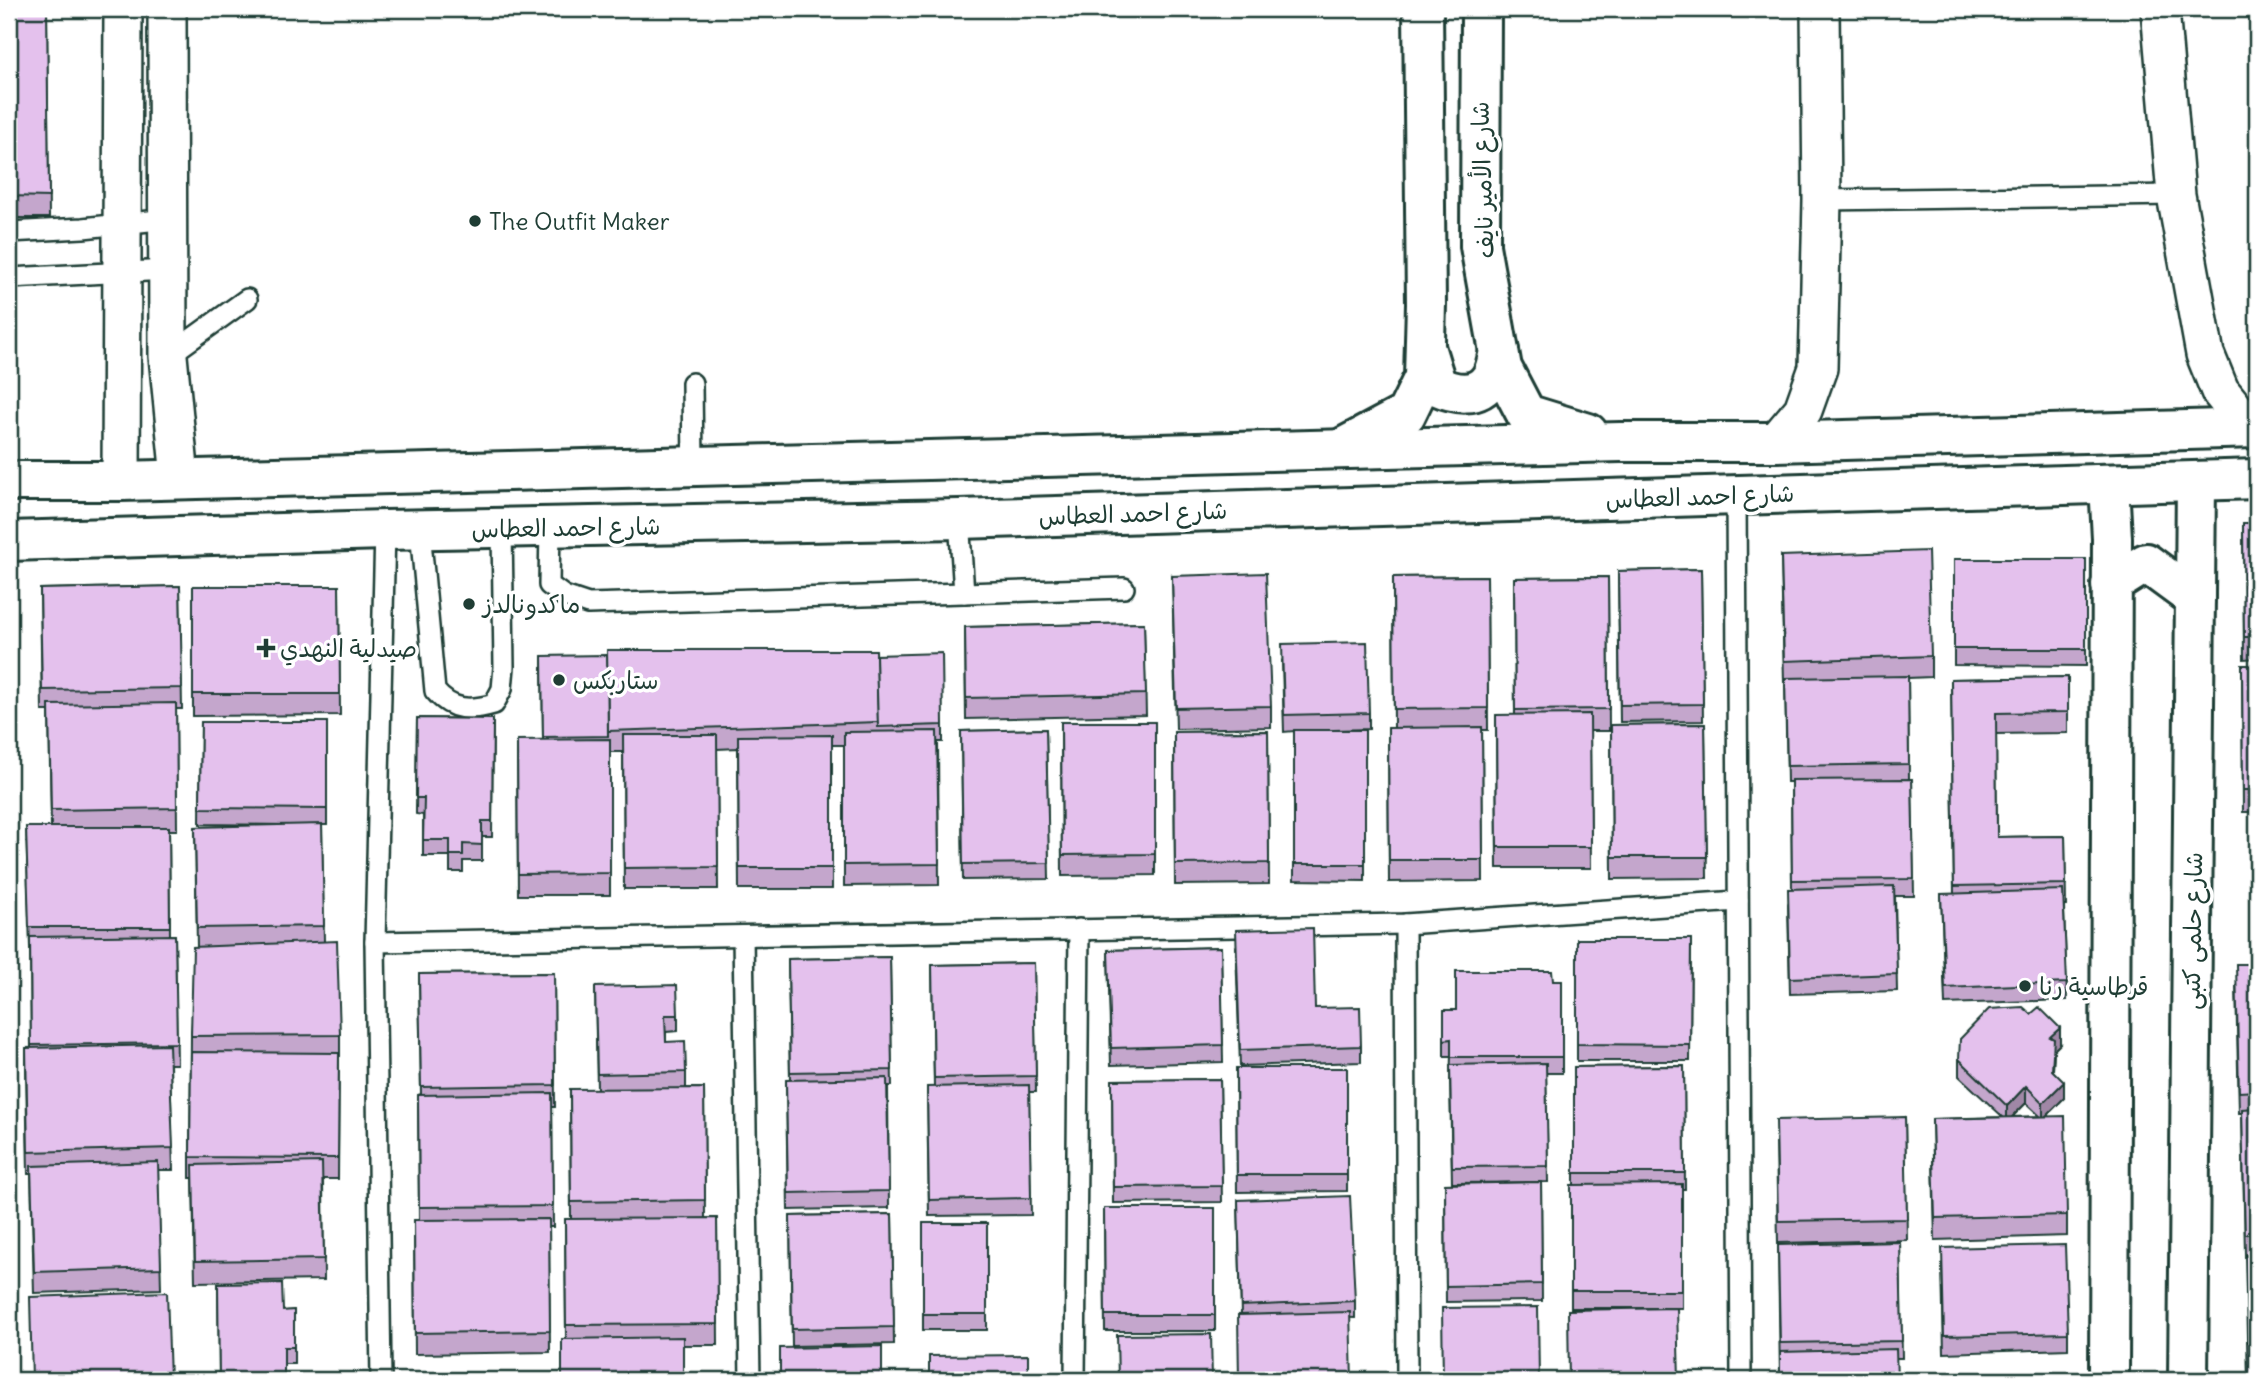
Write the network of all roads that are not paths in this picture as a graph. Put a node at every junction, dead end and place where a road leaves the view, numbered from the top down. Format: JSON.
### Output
{"nodes":[{"id":1,"x":123,"y":9,"type":"edge"},
{"id":2,"x":167,"y":9,"type":"edge"},
{"id":3,"x":1423,"y":9,"type":"edge"},
{"id":4,"x":1480,"y":9,"type":"edge"},
{"id":5,"x":1820,"y":9,"type":"edge"},
{"id":6,"x":2160,"y":9,"type":"edge"},
{"id":7,"x":2176,"y":195,"type":"junction"},
{"id":8,"x":1822,"y":200,"type":"junction"},
{"id":9,"x":168,"y":219,"type":"junction"},
{"id":10,"x":122,"y":222,"type":"junction"},
{"id":11,"x":9,"y":232,"type":"edge"},
{"id":12,"x":168,"y":270,"type":"junction"},
{"id":13,"x":123,"y":274,"type":"junction"},
{"id":14,"x":9,"y":278,"type":"edge"},
{"id":15,"x":247,"y":299,"type":"dead end"},
{"id":16,"x":1424,"y":348,"type":"junction"},
{"id":17,"x":1499,"y":351,"type":"junction"},
{"id":18,"x":168,"y":356,"type":"junction"},
{"id":19,"x":692,"y":383,"type":"dead end"},
{"id":20,"x":2254,"y":428,"type":"edge"},
{"id":21,"x":1620,"y":442,"type":"junction"},
{"id":22,"x":1776,"y":442,"type":"junction"},
{"id":23,"x":1338,"y":450,"type":"junction"},
{"id":24,"x":693,"y":465,"type":"junction"},
{"id":25,"x":180,"y":478,"type":"junction"},
{"id":26,"x":2257,"y":479,"type":"edge"},
{"id":27,"x":9,"y":481,"type":"edge"},
{"id":28,"x":121,"y":481,"type":"junction"},
{"id":29,"x":2196,"y":481,"type":"junction"},
{"id":30,"x":2109,"y":484,"type":"junction"},
{"id":31,"x":1736,"y":495,"type":"junction"},
{"id":32,"x":959,"y":519,"type":"junction"},
{"id":33,"x":550,"y":527,"type":"junction"},
{"id":34,"x":502,"y":529,"type":"junction"},
{"id":35,"x":403,"y":530,"type":"junction"},
{"id":36,"x":9,"y":541,"type":"edge"},
{"id":37,"x":2112,"y":586,"type":"junction"},
{"id":38,"x":1124,"y":588,"type":"dead end"},
{"id":39,"x":964,"y":593,"type":"junction"},
{"id":40,"x":2195,"y":598,"type":"junction"},
{"id":41,"x":1738,"y":901,"type":"junction"},
{"id":42,"x":1405,"y":924,"type":"junction"},
{"id":43,"x":1079,"y":929,"type":"junction"},
{"id":44,"x":743,"y":936,"type":"junction"},
{"id":45,"x":375,"y":943,"type":"junction"},
{"id":46,"x":381,"y":1380,"type":"edge"},
{"id":47,"x":750,"y":1380,"type":"edge"},
{"id":48,"x":1074,"y":1380,"type":"edge"},
{"id":49,"x":1408,"y":1380,"type":"edge"},
{"id":50,"x":1741,"y":1380,"type":"edge"},
{"id":51,"x":2109,"y":1380,"type":"edge"},
{"id":52,"x":2188,"y":1380,"type":"edge"}],
"edges":[{"from":1,"to":10,"type":"street"},
{"from":2,"to":9,"type":"street"},
{"from":3,"to":16,"type":"street"},
{"from":4,"to":17,"type":"street","name":"شارع الأمير نايف"},
{"from":5,"to":8,"type":"street"},
{"from":6,"to":7,"type":"street"},
{"from":7,"to":8,"type":"lane"},
{"from":7,"to":20,"type":"street"},
{"from":8,"to":22,"type":"street"},
{"from":9,"to":10,"type":"lane"},
{"from":9,"to":12,"type":"street"},
{"from":10,"to":11,"type":"lane"},
{"from":10,"to":13,"type":"street"},
{"from":12,"to":13,"type":"lane"},
{"from":12,"to":18,"type":"street"},
{"from":13,"to":14,"type":"lane"},
{"from":13,"to":28,"type":"street"},
{"from":15,"to":18,"type":"lane"},
{"from":16,"to":17,"type":"street"},
{"from":16,"to":23,"type":"street"},
{"from":17,"to":21,"type":"street","name":"شارع الأمير نايف"},
{"from":18,"to":25,"type":"street"},
{"from":19,"to":24,"type":"lane"},
{"from":20,"to":22,"type":"street","name":"شارع احمد العطاس"},
{"from":21,"to":22,"type":"street","name":"شارع احمد العطاس"},
{"from":21,"to":23,"type":"street","name":"شارع احمد العطاس"},
{"from":23,"to":24,"type":"street","name":"شارع احمد العطاس"},
{"from":24,"to":25,"type":"street","name":"شارع احمد العطاس"},
{"from":25,"to":28,"type":"street","name":"شارع احمد العطاس"},
{"from":26,"to":29,"type":"street","name":"شارع احمد العطاس"},
{"from":27,"to":28,"type":"street","name":"شارع احمد العطاس"},
{"from":29,"to":30,"type":"street","name":"شارع احمد العطاس"},
{"from":29,"to":40,"type":"street","name":"شارع حلمى كتبى"},
{"from":30,"to":31,"type":"street","name":"شارع احمد العطاس"},
{"from":30,"to":37,"type":"street"},
{"from":31,"to":32,"type":"street","name":"شارع احمد العطاس"},
{"from":31,"to":41,"type":"lane"},
{"from":32,"to":33,"type":"street","name":"شارع احمد العطاس"},
{"from":32,"to":39,"type":"lane"},
{"from":33,"to":34,"type":"street","name":"شارع احمد العطاس"},
{"from":33,"to":39,"type":"lane"},
{"from":34,"to":35,"type":"street","name":"شارع احمد العطاس"},
{"from":34,"to":35,"type":"lane"},
{"from":35,"to":36,"type":"street","name":"شارع احمد العطاس"},
{"from":35,"to":45,"type":"lane"},
{"from":37,"to":40,"type":"street"},
{"from":37,"to":51,"type":"street"},
{"from":38,"to":39,"type":"lane"},
{"from":40,"to":52,"type":"street","name":"شارع حلمى كتبى"},
{"from":41,"to":42,"type":"lane"},
{"from":41,"to":50,"type":"lane"},
{"from":42,"to":43,"type":"lane"},
{"from":42,"to":49,"type":"lane"},
{"from":43,"to":44,"type":"lane"},
{"from":43,"to":48,"type":"lane"},
{"from":44,"to":45,"type":"lane"},
{"from":44,"to":47,"type":"lane"},
{"from":45,"to":46,"type":"lane"}]}
